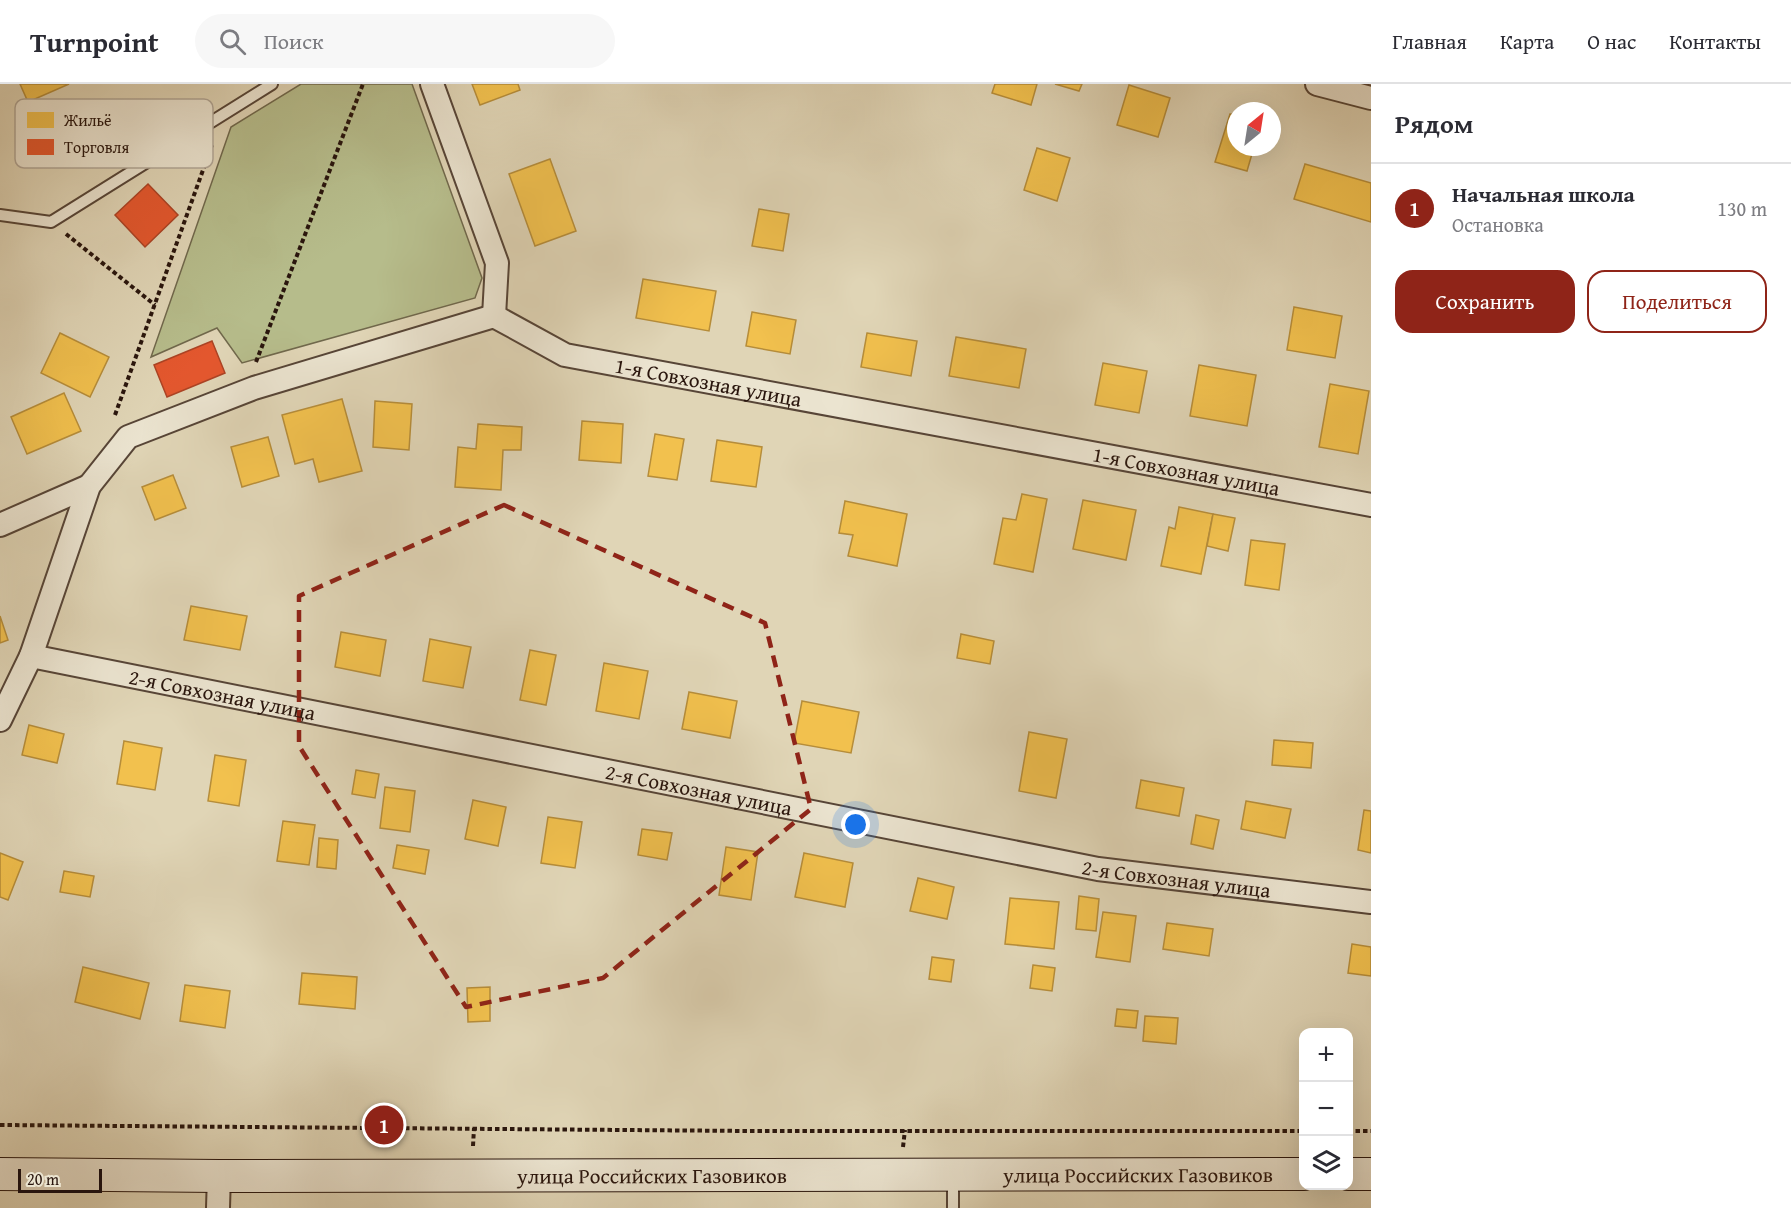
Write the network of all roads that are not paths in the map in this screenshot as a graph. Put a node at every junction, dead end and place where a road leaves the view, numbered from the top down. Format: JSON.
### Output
{"nodes":[{"id":1,"x":272,"y":84,"type":"edge"},
{"id":2,"x":432,"y":84,"type":"edge"},
{"id":3,"x":1317,"y":84,"type":"edge"},
{"id":4,"x":1371,"y":98,"type":"edge"},
{"id":5,"x":213,"y":121,"type":"edge"},
{"id":6,"x":138,"y":168,"type":"edge"},
{"id":7,"x":0,"y":215,"type":"edge"},
{"id":8,"x":494,"y":316,"type":"junction"},
{"id":9,"x":89,"y":486,"type":"junction"},
{"id":10,"x":1371,"y":505,"type":"edge"},
{"id":11,"x":0,"y":525,"type":"edge"},
{"id":12,"x":31,"y":656,"type":"junction"},
{"id":13,"x":0,"y":720,"type":"edge"},
{"id":14,"x":1371,"y":902,"type":"edge"},
{"id":15,"x":0,"y":1174,"type":"edge"},
{"id":16,"x":953,"y":1174,"type":"junction"},
{"id":17,"x":1299,"y":1174,"type":"edge"},
{"id":18,"x":1353,"y":1174,"type":"edge"},
{"id":19,"x":1371,"y":1174,"type":"edge"},
{"id":20,"x":219,"y":1176,"type":"junction"},
{"id":21,"x":218,"y":1208,"type":"edge"},
{"id":22,"x":953,"y":1208,"type":"edge"}],
"edges":[{"from":1,"to":5,"type":"lane"},
{"from":2,"to":8,"type":"street"},
{"from":3,"to":4,"type":"street"},
{"from":6,"to":7,"type":"lane"},
{"from":8,"to":9,"type":"street"},
{"from":8,"to":10,"type":"street","name":"1-я Совхозная улица"},
{"from":9,"to":11,"type":"street"},
{"from":9,"to":12,"type":"street"},
{"from":12,"to":13,"type":"street"},
{"from":12,"to":14,"type":"street","name":"2-я Совхозная улица"},
{"from":15,"to":20,"type":"main road","name":"улица Российских Газовиков"},
{"from":16,"to":17,"type":"main road","name":"улица Российских Газовиков"},
{"from":16,"to":20,"type":"main road","name":"улица Российских Газовиков"},
{"from":16,"to":22,"type":"lane"},
{"from":18,"to":19,"type":"main road"},
{"from":20,"to":21,"type":"street"}]}
